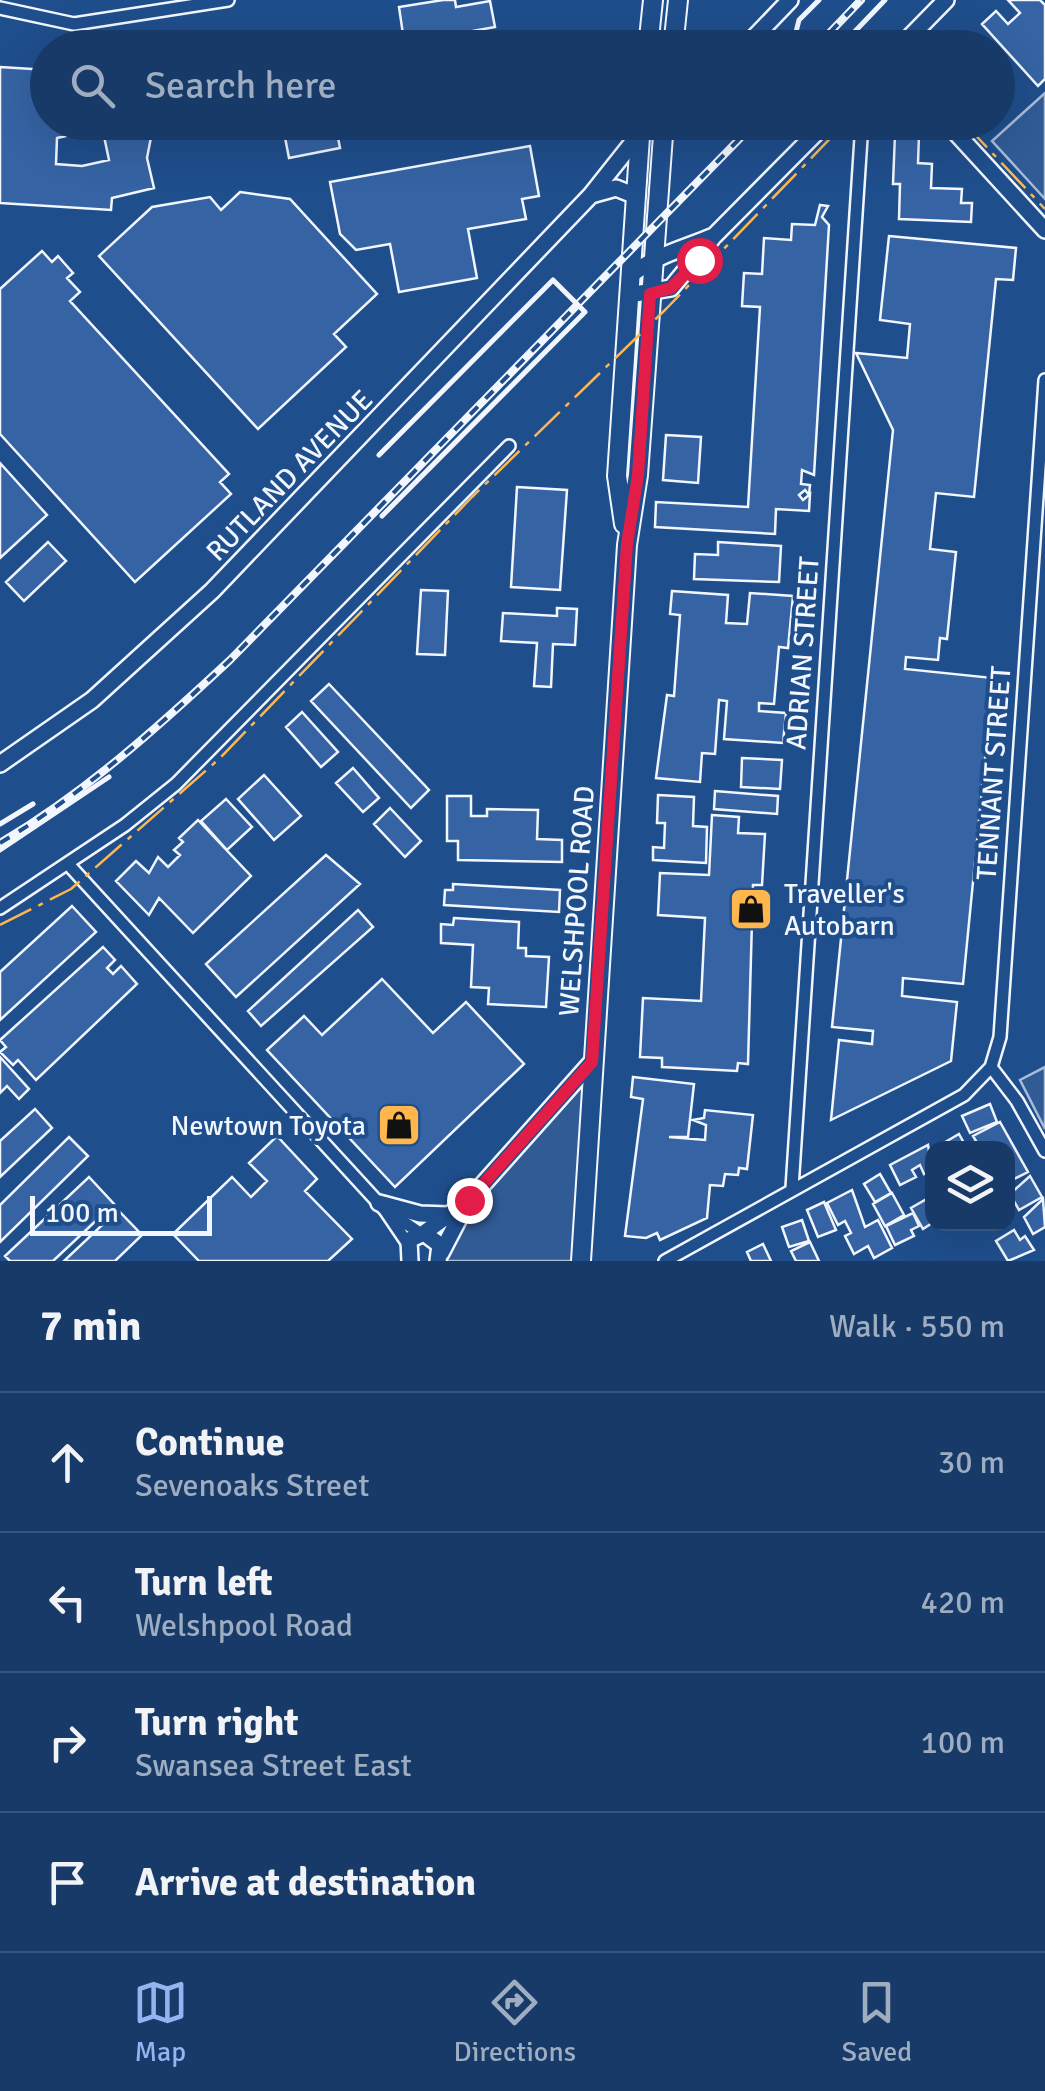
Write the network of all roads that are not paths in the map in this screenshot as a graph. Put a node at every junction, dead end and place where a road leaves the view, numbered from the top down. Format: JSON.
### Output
{"nodes":[{"id":1,"x":228,"y":0,"type":"edge"},
{"id":2,"x":653,"y":0,"type":"edge"},
{"id":3,"x":678,"y":0,"type":"edge"},
{"id":4,"x":790,"y":0,"type":"edge"},
{"id":5,"x":946,"y":0,"type":"edge"},
{"id":6,"x":0,"y":8,"type":"edge"},
{"id":7,"x":650,"y":30,"type":"edge"},
{"id":8,"x":675,"y":30,"type":"edge"},
{"id":9,"x":761,"y":30,"type":"edge"},
{"id":10,"x":917,"y":30,"type":"edge"},
{"id":11,"x":631,"y":140,"type":"edge"},
{"id":12,"x":640,"y":140,"type":"edge"},
{"id":13,"x":663,"y":140,"type":"edge"},
{"id":14,"x":809,"y":140,"type":"edge"},
{"id":15,"x":861,"y":140,"type":"edge"},
{"id":16,"x":962,"y":140,"type":"edge"},
{"id":17,"x":590,"y":195,"type":"junction"},
{"id":18,"x":636,"y":196,"type":"junction"},
{"id":19,"x":1045,"y":230,"type":"edge"},
{"id":20,"x":714,"y":236,"type":"junction"},
{"id":21,"x":654,"y":256,"type":"junction"},
{"id":22,"x":630,"y":286,"type":"junction"},
{"id":23,"x":650,"y":294,"type":"junction"},
{"id":24,"x":1045,"y":380,"type":"edge"},
{"id":25,"x":509,"y":446,"type":"dead end"},
{"id":26,"x":627,"y":544,"type":"junction"},
{"id":27,"x":0,"y":764,"type":"edge"},
{"id":28,"x":68,"y":864,"type":"junction"},
{"id":29,"x":0,"y":908,"type":"edge"},
{"id":30,"x":592,"y":1062,"type":"junction"},
{"id":31,"x":990,"y":1067,"type":"junction"},
{"id":32,"x":1045,"y":1151,"type":"edge"},
{"id":33,"x":792,"y":1188,"type":"junction"},
{"id":34,"x":469,"y":1200,"type":"junction"},
{"id":35,"x":382,"y":1206,"type":"junction"},
{"id":36,"x":448,"y":1215,"type":"junction"},
{"id":37,"x":412,"y":1248,"type":"edge"},
{"id":38,"x":440,"y":1258,"type":"edge"},
{"id":39,"x":581,"y":1261,"type":"edge"},
{"id":40,"x":665,"y":1261,"type":"edge"}],
"edges":[{"from":1,"to":6,"type":"street"},
{"from":2,"to":7,"type":"main road"},
{"from":3,"to":8,"type":"main road"},
{"from":4,"to":9,"type":"street"},
{"from":5,"to":10,"type":"street"},
{"from":11,"to":17,"type":"street","name":"RUTLAND AVENUE"},
{"from":12,"to":18,"type":"main road","name":"WELSHPOOL ROAD"},
{"from":13,"to":21,"type":"main road","name":"WELSHPOOL ROAD"},
{"from":14,"to":20,"type":"street"},
{"from":15,"to":33,"type":"street","name":"ADRIAN STREET"},
{"from":16,"to":19,"type":"street"},
{"from":17,"to":18,"type":"street"},
{"from":17,"to":27,"type":"street","name":"RUTLAND AVENUE"},
{"from":18,"to":22,"type":"main road","name":"WELSHPOOL ROAD"},
{"from":20,"to":21,"type":"street"},
{"from":20,"to":23,"type":"street"},
{"from":21,"to":22,"type":"street"},
{"from":21,"to":23,"type":"main road","name":"WELSHPOOL ROAD"},
{"from":22,"to":23,"type":"street"},
{"from":22,"to":26,"type":"main road","name":"WELSHPOOL ROAD"},
{"from":23,"to":26,"type":"main road","name":"WELSHPOOL ROAD"},
{"from":24,"to":31,"type":"street","name":"TENNANT STREET"},
{"from":25,"to":28,"type":"street"},
{"from":26,"to":30,"type":"main road","name":"WELSHPOOL ROAD"},
{"from":28,"to":29,"type":"street"},
{"from":28,"to":35,"type":"street"},
{"from":30,"to":34,"type":"street"},
{"from":30,"to":39,"type":"main road","name":"WELSHPOOL ROAD"},
{"from":31,"to":32,"type":"street"},
{"from":31,"to":33,"type":"street"},
{"from":33,"to":40,"type":"street"},
{"from":34,"to":36,"type":"street"},
{"from":34,"to":38,"type":"street"},
{"from":35,"to":36,"type":"street"},
{"from":35,"to":37,"type":"street"},
{"from":36,"to":37,"type":"street"},
{"from":37,"to":38,"type":"street"}]}
